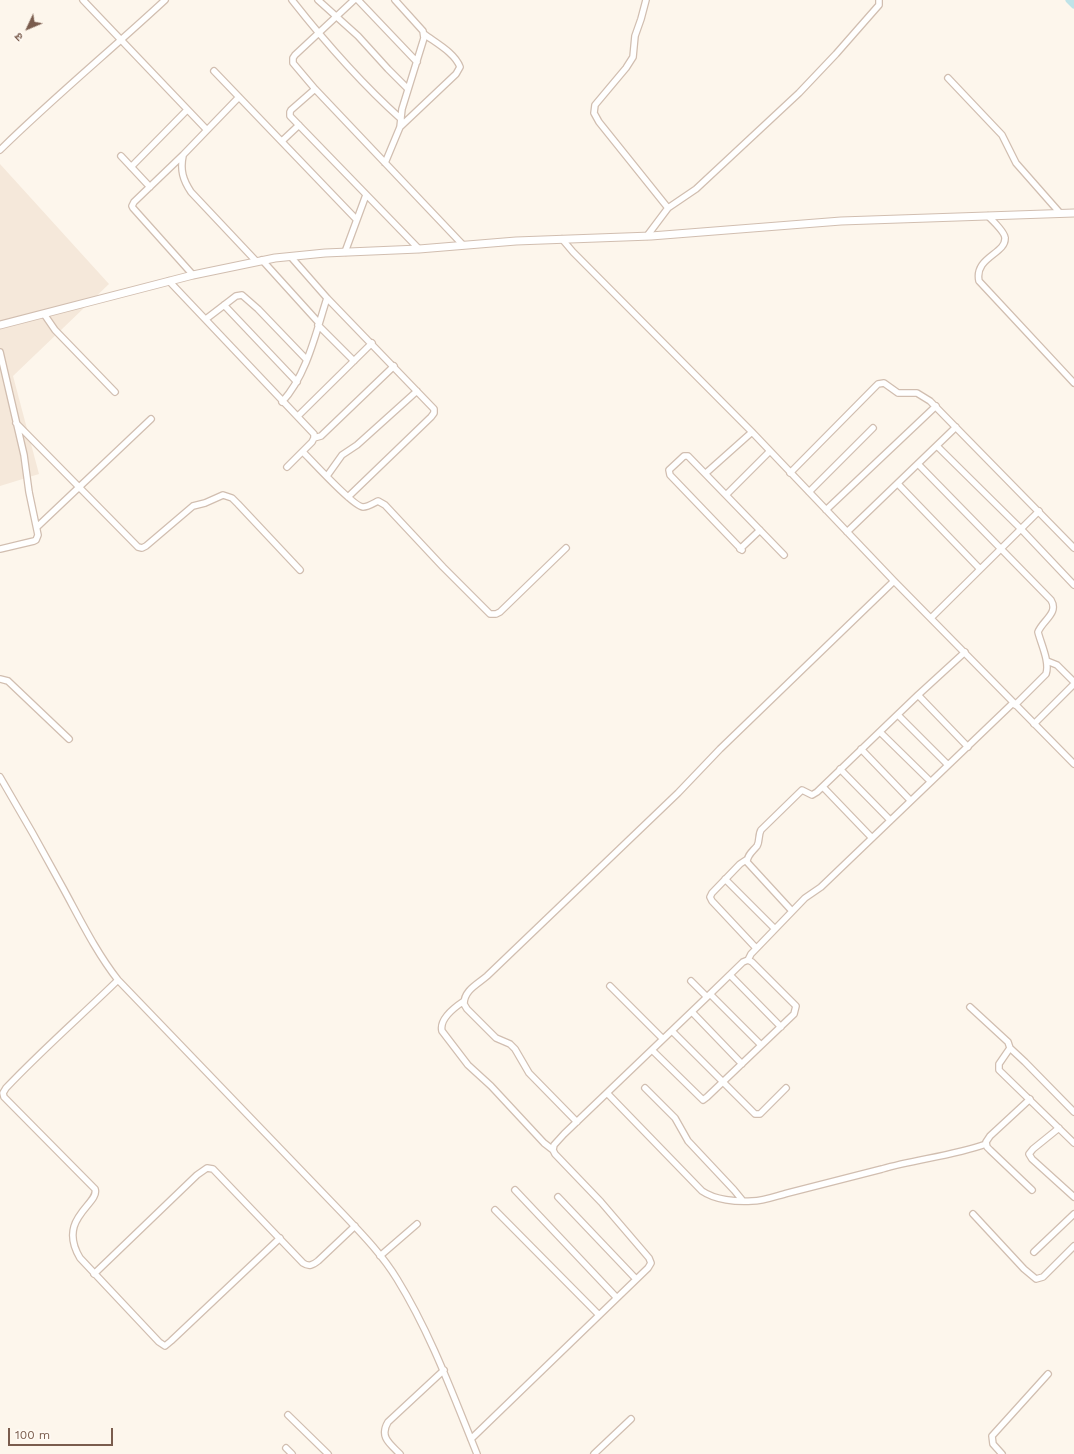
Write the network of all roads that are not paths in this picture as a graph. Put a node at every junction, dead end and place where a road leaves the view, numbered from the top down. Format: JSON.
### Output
{"nodes":[{"id":1,"x":83,"y":0,"type":"edge"},
{"id":2,"x":164,"y":0,"type":"edge"},
{"id":3,"x":292,"y":0,"type":"edge"},
{"id":4,"x":318,"y":0,"type":"edge"},
{"id":5,"x":354,"y":0,"type":"edge"},
{"id":6,"x":358,"y":0,"type":"edge"},
{"id":7,"x":395,"y":0,"type":"edge"},
{"id":8,"x":646,"y":0,"type":"edge"},
{"id":9,"x":879,"y":0,"type":"edge"},
{"id":10,"x":336,"y":17,"type":"junction"},
{"id":11,"x":318,"y":34,"type":"junction"},
{"id":12,"x":424,"y":34,"type":"junction"},
{"id":13,"x":121,"y":40,"type":"junction"},
{"id":14,"x":417,"y":62,"type":"junction"},
{"id":15,"x":214,"y":71,"type":"dead end"},
{"id":16,"x":948,"y":78,"type":"dead end"},
{"id":17,"x":316,"y":89,"type":"junction"},
{"id":18,"x":408,"y":89,"type":"junction"},
{"id":19,"x":239,"y":97,"type":"junction"},
{"id":20,"x":187,"y":110,"type":"junction"},
{"id":21,"x":401,"y":119,"type":"junction"},
{"id":22,"x":299,"y":125,"type":"junction"},
{"id":23,"x":400,"y":127,"type":"junction"},
{"id":24,"x":207,"y":130,"type":"junction"},
{"id":25,"x":282,"y":141,"type":"junction"},
{"id":26,"x":0,"y":150,"type":"edge"},
{"id":27,"x":183,"y":155,"type":"junction"},
{"id":28,"x":121,"y":156,"type":"dead end"},
{"id":29,"x":385,"y":163,"type":"junction"},
{"id":30,"x":131,"y":167,"type":"junction"},
{"id":31,"x":150,"y":187,"type":"junction"},
{"id":32,"x":366,"y":195,"type":"junction"},
{"id":33,"x":668,"y":208,"type":"junction"},
{"id":34,"x":1074,"y":213,"type":"edge"},
{"id":35,"x":1060,"y":214,"type":"junction"},
{"id":36,"x":988,"y":216,"type":"junction"},
{"id":37,"x":356,"y":219,"type":"junction"},
{"id":38,"x":646,"y":236,"type":"junction"},
{"id":39,"x":562,"y":239,"type":"junction"},
{"id":40,"x":463,"y":245,"type":"junction"},
{"id":41,"x":419,"y":248,"type":"junction"},
{"id":42,"x":345,"y":252,"type":"junction"},
{"id":43,"x":291,"y":257,"type":"junction"},
{"id":44,"x":259,"y":261,"type":"junction"},
{"id":45,"x":193,"y":275,"type":"junction"},
{"id":46,"x":168,"y":281,"type":"junction"},
{"id":47,"x":327,"y":298,"type":"junction"},
{"id":48,"x":224,"y":305,"type":"junction"},
{"id":49,"x":44,"y":314,"type":"junction"},
{"id":50,"x":206,"y":319,"type":"junction"},
{"id":51,"x":319,"y":324,"type":"junction"},
{"id":52,"x":0,"y":326,"type":"edge"},
{"id":53,"x":372,"y":343,"type":"junction"},
{"id":54,"x":0,"y":352,"type":"edge"},
{"id":55,"x":306,"y":360,"type":"junction"},
{"id":56,"x":354,"y":361,"type":"junction"},
{"id":57,"x":394,"y":366,"type":"junction"},
{"id":58,"x":296,"y":382,"type":"junction"},
{"id":59,"x":1074,"y":384,"type":"edge"},
{"id":60,"x":417,"y":391,"type":"junction"},
{"id":61,"x":115,"y":392,"type":"dead end"},
{"id":62,"x":282,"y":402,"type":"junction"},
{"id":63,"x":936,"y":406,"type":"junction"},
{"id":64,"x":298,"y":416,"type":"junction"},
{"id":65,"x":151,"y":419,"type":"dead end"},
{"id":66,"x":16,"y":424,"type":"junction"},
{"id":67,"x":956,"y":427,"type":"junction"},
{"id":68,"x":873,"y":428,"type":"dead end"},
{"id":69,"x":752,"y":432,"type":"junction"},
{"id":70,"x":314,"y":438,"type":"junction"},
{"id":71,"x":937,"y":446,"type":"junction"},
{"id":72,"x":770,"y":451,"type":"junction"},
{"id":73,"x":303,"y":452,"type":"junction"},
{"id":74,"x":918,"y":464,"type":"junction"},
{"id":75,"x":287,"y":467,"type":"dead end"},
{"id":76,"x":706,"y":473,"type":"junction"},
{"id":77,"x":790,"y":473,"type":"junction"},
{"id":78,"x":327,"y":476,"type":"junction"},
{"id":79,"x":898,"y":484,"type":"junction"},
{"id":80,"x":79,"y":488,"type":"junction"},
{"id":81,"x":808,"y":492,"type":"junction"},
{"id":82,"x":726,"y":495,"type":"junction"},
{"id":83,"x":348,"y":496,"type":"junction"},
{"id":84,"x":826,"y":510,"type":"junction"},
{"id":85,"x":1039,"y":511,"type":"junction"},
{"id":86,"x":37,"y":527,"type":"junction"},
{"id":87,"x":1021,"y":529,"type":"junction"},
{"id":88,"x":760,"y":530,"type":"junction"},
{"id":89,"x":847,"y":532,"type":"junction"},
{"id":90,"x":566,"y":548,"type":"dead end"},
{"id":91,"x":1074,"y":548,"type":"edge"},
{"id":92,"x":0,"y":549,"type":"edge"},
{"id":93,"x":1001,"y":549,"type":"junction"},
{"id":94,"x":784,"y":555,"type":"dead end"},
{"id":95,"x":300,"y":570,"type":"dead end"},
{"id":96,"x":980,"y":570,"type":"junction"},
{"id":97,"x":894,"y":581,"type":"junction"},
{"id":98,"x":1074,"y":585,"type":"edge"},
{"id":99,"x":931,"y":618,"type":"junction"},
{"id":100,"x":965,"y":652,"type":"junction"},
{"id":101,"x":1047,"y":661,"type":"junction"},
{"id":102,"x":1,"y":678,"type":"edge"},
{"id":103,"x":1074,"y":683,"type":"edge"},
{"id":104,"x":918,"y":695,"type":"junction"},
{"id":105,"x":1014,"y":704,"type":"junction"},
{"id":106,"x":898,"y":714,"type":"junction"},
{"id":107,"x":1034,"y":724,"type":"junction"},
{"id":108,"x":880,"y":732,"type":"junction"},
{"id":109,"x":69,"y":739,"type":"dead end"},
{"id":110,"x":968,"y":747,"type":"junction"},
{"id":111,"x":861,"y":749,"type":"junction"},
{"id":112,"x":1074,"y":764,"type":"edge"},
{"id":113,"x":948,"y":765,"type":"junction"},
{"id":114,"x":840,"y":769,"type":"junction"},
{"id":115,"x":0,"y":777,"type":"edge"},
{"id":116,"x":930,"y":781,"type":"junction"},
{"id":117,"x":822,"y":787,"type":"junction"},
{"id":118,"x":910,"y":800,"type":"junction"},
{"id":119,"x":890,"y":820,"type":"junction"},
{"id":120,"x":872,"y":838,"type":"junction"},
{"id":121,"x":746,"y":860,"type":"junction"},
{"id":122,"x":725,"y":879,"type":"junction"},
{"id":123,"x":792,"y":911,"type":"junction"},
{"id":124,"x":775,"y":929,"type":"junction"},
{"id":125,"x":756,"y":948,"type":"junction"},
{"id":126,"x":748,"y":960,"type":"junction"},
{"id":127,"x":730,"y":975,"type":"junction"},
{"id":128,"x":118,"y":980,"type":"junction"},
{"id":129,"x":691,"y":981,"type":"dead end"},
{"id":130,"x":610,"y":986,"type":"dead end"},
{"id":131,"x":709,"y":996,"type":"junction"},
{"id":132,"x":464,"y":1001,"type":"junction"},
{"id":133,"x":970,"y":1007,"type":"dead end"},
{"id":134,"x":692,"y":1012,"type":"junction"},
{"id":135,"x":781,"y":1027,"type":"junction"},
{"id":136,"x":672,"y":1031,"type":"junction"},
{"id":137,"x":663,"y":1039,"type":"junction"},
{"id":138,"x":761,"y":1045,"type":"junction"},
{"id":139,"x":1010,"y":1048,"type":"junction"},
{"id":140,"x":652,"y":1050,"type":"junction"},
{"id":141,"x":742,"y":1064,"type":"junction"},
{"id":142,"x":722,"y":1083,"type":"junction"},
{"id":143,"x":645,"y":1088,"type":"dead end"},
{"id":144,"x":786,"y":1088,"type":"dead end"},
{"id":145,"x":607,"y":1093,"type":"junction"},
{"id":146,"x":1030,"y":1099,"type":"junction"},
{"id":147,"x":1074,"y":1112,"type":"edge"},
{"id":148,"x":577,"y":1122,"type":"junction"},
{"id":149,"x":1059,"y":1128,"type":"junction"},
{"id":150,"x":1074,"y":1143,"type":"edge"},
{"id":151,"x":986,"y":1144,"type":"junction"},
{"id":152,"x":553,"y":1150,"type":"junction"},
{"id":153,"x":515,"y":1190,"type":"dead end"},
{"id":154,"x":1032,"y":1190,"type":"dead end"},
{"id":155,"x":558,"y":1197,"type":"dead end"},
{"id":156,"x":1074,"y":1197,"type":"edge"},
{"id":157,"x":743,"y":1201,"type":"junction"},
{"id":158,"x":495,"y":1210,"type":"dead end"},
{"id":159,"x":973,"y":1214,"type":"dead end"},
{"id":160,"x":1074,"y":1214,"type":"edge"},
{"id":161,"x":417,"y":1224,"type":"dead end"},
{"id":162,"x":355,"y":1226,"type":"junction"},
{"id":163,"x":280,"y":1238,"type":"junction"},
{"id":164,"x":1074,"y":1246,"type":"edge"},
{"id":165,"x":1034,"y":1252,"type":"dead end"},
{"id":166,"x":380,"y":1256,"type":"junction"},
{"id":167,"x":94,"y":1274,"type":"junction"},
{"id":168,"x":636,"y":1279,"type":"junction"},
{"id":169,"x":617,"y":1298,"type":"junction"},
{"id":170,"x":599,"y":1315,"type":"junction"},
{"id":171,"x":444,"y":1370,"type":"junction"},
{"id":172,"x":1048,"y":1374,"type":"dead end"},
{"id":173,"x":288,"y":1415,"type":"dead end"},
{"id":174,"x":631,"y":1419,"type":"dead end"},
{"id":175,"x":471,"y":1439,"type":"junction"},
{"id":176,"x":286,"y":1448,"type":"dead end"},
{"id":177,"x":292,"y":1454,"type":"edge"},
{"id":178,"x":328,"y":1454,"type":"edge"},
{"id":179,"x":400,"y":1454,"type":"edge"},
{"id":180,"x":477,"y":1454,"type":"edge"},
{"id":181,"x":594,"y":1454,"type":"edge"},
{"id":182,"x":1002,"y":1454,"type":"edge"}],
"edges":[{"from":1,"to":13,"type":"street"},
{"from":2,"to":13,"type":"street"},
{"from":3,"to":11,"type":"street"},
{"from":4,"to":10,"type":"street"},
{"from":5,"to":10,"type":"street"},
{"from":6,"to":14,"type":"street"},
{"from":7,"to":12,"type":"street"},
{"from":8,"to":33,"type":"street"},
{"from":9,"to":33,"type":"street"},
{"from":10,"to":11,"type":"street"},
{"from":10,"to":18,"type":"street"},
{"from":11,"to":17,"type":"street"},
{"from":11,"to":21,"type":"street"},
{"from":12,"to":14,"type":"street"},
{"from":12,"to":23,"type":"street"},
{"from":13,"to":20,"type":"street"},
{"from":13,"to":26,"type":"street"},
{"from":14,"to":18,"type":"street"},
{"from":15,"to":19,"type":"street"},
{"from":16,"to":35,"type":"street"},
{"from":17,"to":22,"type":"street"},
{"from":17,"to":29,"type":"street"},
{"from":18,"to":21,"type":"street"},
{"from":19,"to":24,"type":"street"},
{"from":19,"to":25,"type":"street"},
{"from":20,"to":24,"type":"street"},
{"from":20,"to":30,"type":"street"},
{"from":21,"to":23,"type":"street"},
{"from":22,"to":25,"type":"street"},
{"from":22,"to":32,"type":"street"},
{"from":23,"to":29,"type":"street"},
{"from":24,"to":27,"type":"street"},
{"from":25,"to":37,"type":"street"},
{"from":27,"to":31,"type":"street"},
{"from":27,"to":44,"type":"street"},
{"from":28,"to":30,"type":"street"},
{"from":29,"to":40,"type":"street"},
{"from":30,"to":31,"type":"street"},
{"from":31,"to":45,"type":"street"},
{"from":32,"to":37,"type":"street"},
{"from":32,"to":41,"type":"street"},
{"from":33,"to":38,"type":"street"},
{"from":34,"to":35,"type":"street"},
{"from":35,"to":36,"type":"street"},
{"from":36,"to":38,"type":"street"},
{"from":36,"to":59,"type":"street"},
{"from":37,"to":42,"type":"street"},
{"from":38,"to":39,"type":"street"},
{"from":39,"to":40,"type":"street"},
{"from":39,"to":69,"type":"street"},
{"from":40,"to":41,"type":"street"},
{"from":41,"to":42,"type":"street"},
{"from":42,"to":43,"type":"street"},
{"from":43,"to":44,"type":"street"},
{"from":43,"to":47,"type":"street"},
{"from":44,"to":45,"type":"street"},
{"from":44,"to":51,"type":"street"},
{"from":45,"to":46,"type":"street"},
{"from":46,"to":49,"type":"street"},
{"from":46,"to":50,"type":"street"},
{"from":47,"to":51,"type":"street"},
{"from":47,"to":53,"type":"street"},
{"from":48,"to":50,"type":"street"},
{"from":48,"to":55,"type":"street"},
{"from":48,"to":58,"type":"street"},
{"from":49,"to":52,"type":"street"},
{"from":49,"to":61,"type":"street"},
{"from":50,"to":62,"type":"street"},
{"from":51,"to":55,"type":"street"},
{"from":51,"to":56,"type":"street"},
{"from":53,"to":56,"type":"street"},
{"from":53,"to":57,"type":"street"},
{"from":54,"to":66,"type":"street"},
{"from":55,"to":58,"type":"street"},
{"from":56,"to":64,"type":"street"},
{"from":57,"to":60,"type":"street"},
{"from":57,"to":70,"type":"street"},
{"from":58,"to":62,"type":"street"},
{"from":60,"to":78,"type":"street"},
{"from":60,"to":83,"type":"street"},
{"from":62,"to":64,"type":"street"},
{"from":63,"to":67,"type":"street"},
{"from":63,"to":77,"type":"street"},
{"from":63,"to":84,"type":"street"},
{"from":64,"to":70,"type":"street"},
{"from":65,"to":80,"type":"street"},
{"from":66,"to":80,"type":"street"},
{"from":66,"to":86,"type":"street"},
{"from":67,"to":71,"type":"street"},
{"from":67,"to":85,"type":"street"},
{"from":68,"to":81,"type":"street"},
{"from":69,"to":72,"type":"street"},
{"from":69,"to":76,"type":"street"},
{"from":70,"to":73,"type":"street"},
{"from":71,"to":74,"type":"street"},
{"from":71,"to":87,"type":"street"},
{"from":72,"to":77,"type":"street"},
{"from":72,"to":82,"type":"street"},
{"from":73,"to":75,"type":"street"},
{"from":73,"to":78,"type":"street"},
{"from":74,"to":79,"type":"street"},
{"from":74,"to":93,"type":"street"},
{"from":76,"to":82,"type":"street"},
{"from":76,"to":88,"type":"street"},
{"from":77,"to":81,"type":"street"},
{"from":78,"to":83,"type":"street"},
{"from":79,"to":89,"type":"street"},
{"from":79,"to":96,"type":"street"},
{"from":80,"to":86,"type":"street"},
{"from":80,"to":95,"type":"street"},
{"from":81,"to":84,"type":"street"},
{"from":82,"to":88,"type":"street"},
{"from":83,"to":90,"type":"street"},
{"from":84,"to":89,"type":"street"},
{"from":85,"to":87,"type":"street"},
{"from":85,"to":91,"type":"street"},
{"from":86,"to":92,"type":"street"},
{"from":87,"to":93,"type":"street"},
{"from":87,"to":98,"type":"street"},
{"from":88,"to":94,"type":"street"},
{"from":89,"to":97,"type":"street"},
{"from":93,"to":96,"type":"street"},
{"from":93,"to":101,"type":"street"},
{"from":96,"to":99,"type":"street"},
{"from":97,"to":99,"type":"street"},
{"from":97,"to":132,"type":"street"},
{"from":99,"to":100,"type":"street"},
{"from":100,"to":104,"type":"street"},
{"from":100,"to":105,"type":"street"},
{"from":101,"to":103,"type":"street"},
{"from":101,"to":105,"type":"street"},
{"from":102,"to":109,"type":"street"},
{"from":103,"to":107,"type":"street"},
{"from":104,"to":106,"type":"street"},
{"from":104,"to":110,"type":"street"},
{"from":105,"to":107,"type":"street"},
{"from":105,"to":110,"type":"street"},
{"from":106,"to":108,"type":"street"},
{"from":106,"to":113,"type":"street"},
{"from":107,"to":112,"type":"street"},
{"from":108,"to":111,"type":"street"},
{"from":108,"to":116,"type":"street"},
{"from":110,"to":113,"type":"street"},
{"from":111,"to":114,"type":"street"},
{"from":111,"to":118,"type":"street"},
{"from":113,"to":116,"type":"street"},
{"from":114,"to":117,"type":"street"},
{"from":114,"to":119,"type":"street"},
{"from":115,"to":128,"type":"street"},
{"from":116,"to":118,"type":"street"},
{"from":117,"to":120,"type":"street"},
{"from":117,"to":121,"type":"street"},
{"from":118,"to":119,"type":"street"},
{"from":119,"to":120,"type":"street"},
{"from":120,"to":123,"type":"street"},
{"from":121,"to":122,"type":"street"},
{"from":121,"to":123,"type":"street"},
{"from":122,"to":124,"type":"street"},
{"from":122,"to":125,"type":"street"},
{"from":123,"to":124,"type":"street"},
{"from":124,"to":125,"type":"street"},
{"from":125,"to":126,"type":"street"},
{"from":126,"to":127,"type":"street"},
{"from":126,"to":135,"type":"street"},
{"from":127,"to":131,"type":"street"},
{"from":127,"to":135,"type":"street"},
{"from":128,"to":162,"type":"street"},
{"from":128,"to":167,"type":"street"},
{"from":129,"to":131,"type":"street"},
{"from":130,"to":137,"type":"street"},
{"from":131,"to":134,"type":"street"},
{"from":131,"to":138,"type":"street"},
{"from":132,"to":148,"type":"street"},
{"from":132,"to":152,"type":"street"},
{"from":133,"to":139,"type":"street"},
{"from":134,"to":136,"type":"street"},
{"from":134,"to":141,"type":"street"},
{"from":135,"to":138,"type":"street"},
{"from":136,"to":137,"type":"street"},
{"from":136,"to":142,"type":"street"},
{"from":137,"to":140,"type":"street"},
{"from":138,"to":141,"type":"street"},
{"from":139,"to":146,"type":"street"},
{"from":139,"to":147,"type":"street"},
{"from":140,"to":142,"type":"street"},
{"from":140,"to":145,"type":"street"},
{"from":141,"to":142,"type":"street"},
{"from":142,"to":144,"type":"street"},
{"from":143,"to":157,"type":"street"},
{"from":145,"to":148,"type":"street"},
{"from":145,"to":157,"type":"street"},
{"from":146,"to":149,"type":"street"},
{"from":146,"to":151,"type":"street"},
{"from":148,"to":152,"type":"street"},
{"from":149,"to":150,"type":"street"},
{"from":149,"to":156,"type":"street"},
{"from":151,"to":154,"type":"street"},
{"from":151,"to":157,"type":"street"},
{"from":152,"to":168,"type":"street"},
{"from":153,"to":169,"type":"street"},
{"from":155,"to":168,"type":"street"},
{"from":158,"to":170,"type":"street"},
{"from":159,"to":164,"type":"street"},
{"from":160,"to":165,"type":"street"},
{"from":161,"to":166,"type":"street"},
{"from":162,"to":163,"type":"street"},
{"from":162,"to":166,"type":"street"},
{"from":163,"to":167,"type":"street"},
{"from":163,"to":167,"type":"street"},
{"from":166,"to":171,"type":"street"},
{"from":168,"to":169,"type":"street"},
{"from":169,"to":170,"type":"street"},
{"from":170,"to":175,"type":"street"},
{"from":171,"to":175,"type":"street"},
{"from":171,"to":179,"type":"street"},
{"from":172,"to":182,"type":"street"},
{"from":173,"to":178,"type":"street"},
{"from":174,"to":181,"type":"street"},
{"from":175,"to":180,"type":"street"},
{"from":176,"to":177,"type":"street"}]}
